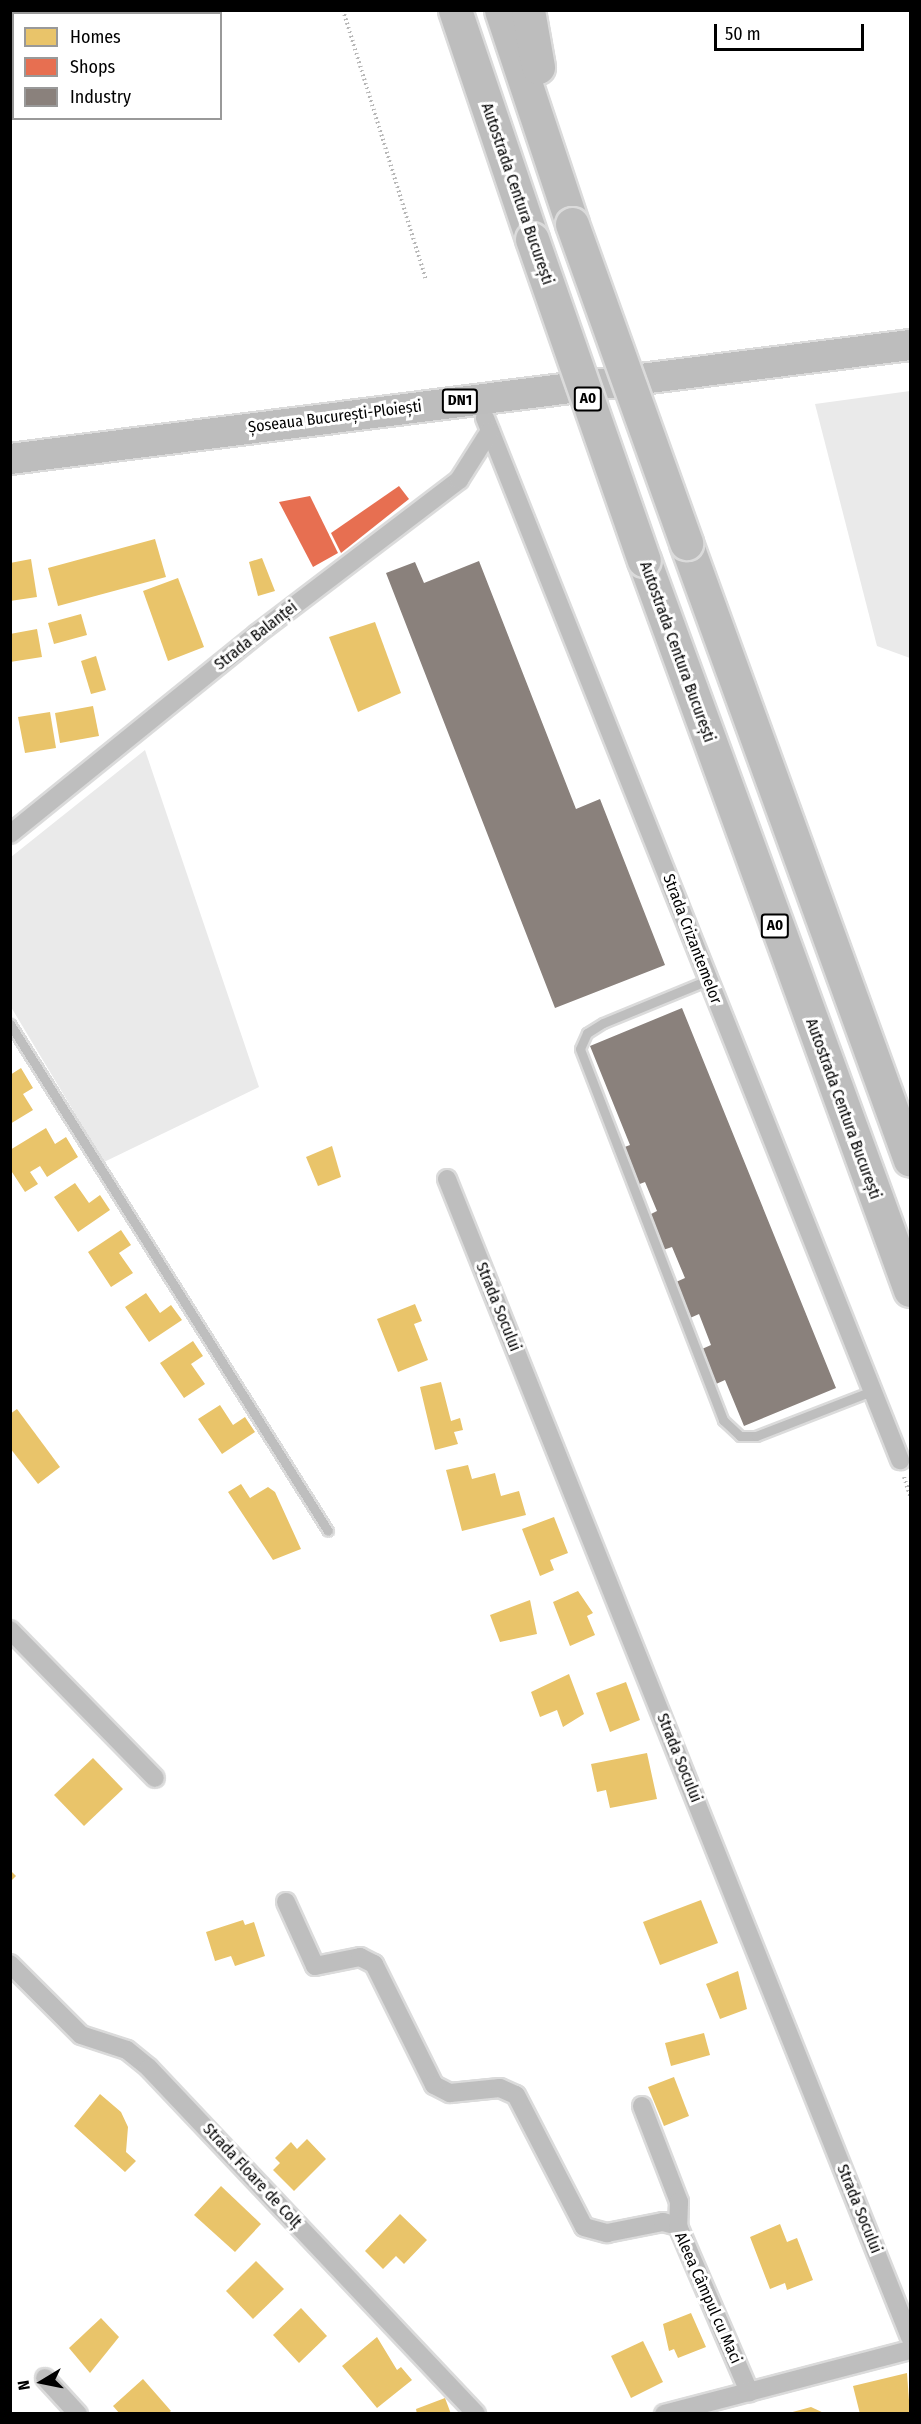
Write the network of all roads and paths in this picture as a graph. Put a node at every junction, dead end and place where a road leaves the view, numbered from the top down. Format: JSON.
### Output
{"nodes":[{"id":1,"x":343,"y":10,"type":"edge"},
{"id":2,"x":455,"y":10,"type":"edge"},
{"id":3,"x":501,"y":10,"type":"edge"},
{"id":4,"x":528,"y":10,"type":"edge"},
{"id":5,"x":553,"y":169,"type":"junction"},
{"id":6,"x":426,"y":279,"type":"dead end"},
{"id":7,"x":910,"y":345,"type":"edge"},
{"id":8,"x":910,"y":365,"type":"edge"},
{"id":9,"x":488,"y":425,"type":"junction"},
{"id":10,"x":10,"y":459,"type":"edge"},
{"id":11,"x":10,"y":478,"type":"edge"},
{"id":12,"x":10,"y":834,"type":"edge"},
{"id":13,"x":708,"y":980,"type":"junction"},
{"id":14,"x":10,"y":1024,"type":"edge"},
{"id":15,"x":910,"y":1160,"type":"edge"},
{"id":16,"x":447,"y":1179,"type":"dead end"},
{"id":17,"x":910,"y":1290,"type":"edge"},
{"id":18,"x":872,"y":1391,"type":"junction"},
{"id":19,"x":900,"y":1460,"type":"dead end"},
{"id":20,"x":328,"y":1531,"type":"dead end"},
{"id":21,"x":10,"y":1630,"type":"edge"},
{"id":22,"x":154,"y":1778,"type":"dead end"},
{"id":23,"x":286,"y":1902,"type":"dead end"},
{"id":24,"x":10,"y":1964,"type":"edge"},
{"id":25,"x":642,"y":2106,"type":"dead end"},
{"id":26,"x":678,"y":2226,"type":"junction"},
{"id":27,"x":910,"y":2337,"type":"edge"},
{"id":28,"x":910,"y":2350,"type":"edge"},
{"id":29,"x":45,"y":2378,"type":"dead end"},
{"id":30,"x":749,"y":2392,"type":"junction"},
{"id":31,"x":705,"y":2409,"type":"edge"},
{"id":32,"x":78,"y":2414,"type":"edge"},
{"id":33,"x":477,"y":2414,"type":"edge"},
{"id":34,"x":664,"y":2414,"type":"edge"}],
"edges":[{"from":1,"to":6,"type":"path"},
{"from":2,"to":17,"type":"highway","name":"Autostrada Centura București","number":"A0","bridge":true},
{"from":3,"to":5,"type":"highway"},
{"from":4,"to":5,"type":"highway"},
{"from":5,"to":15,"type":"highway","bridge":true},
{"from":7,"to":10,"type":"highway","name":"Șoseaua București-Ploiești","number":"DN1"},
{"from":8,"to":9,"type":"highway","name":"Șoseaua București-Ploiești","number":"DN1"},
{"from":9,"to":11,"type":"highway","name":"Șoseaua București-Ploiești","number":"DN1"},
{"from":9,"to":12,"type":"street","name":"Strada Balanței"},
{"from":9,"to":13,"type":"street","name":"Strada Crizantemelor"},
{"from":13,"to":18,"type":"street","name":"Strada Crizantemelor"},
{"from":13,"to":18,"type":"lane"},
{"from":14,"to":20,"type":"lane"},
{"from":16,"to":27,"type":"street","name":"Strada Socului"},
{"from":18,"to":19,"type":"street","name":"Strada Crizantemelor"},
{"from":21,"to":22,"type":"street"},
{"from":23,"to":26,"type":"street","name":"Aleea Câmpul cu Maci"},
{"from":24,"to":33,"type":"street","name":"Strada Floare de Colț"},
{"from":25,"to":26,"type":"street"},
{"from":26,"to":30,"type":"street","name":"Aleea Câmpul cu Maci"},
{"from":28,"to":30,"type":"street"},
{"from":29,"to":32,"type":"street"},
{"from":30,"to":31,"type":"street"},
{"from":31,"to":34,"type":"street"}]}
